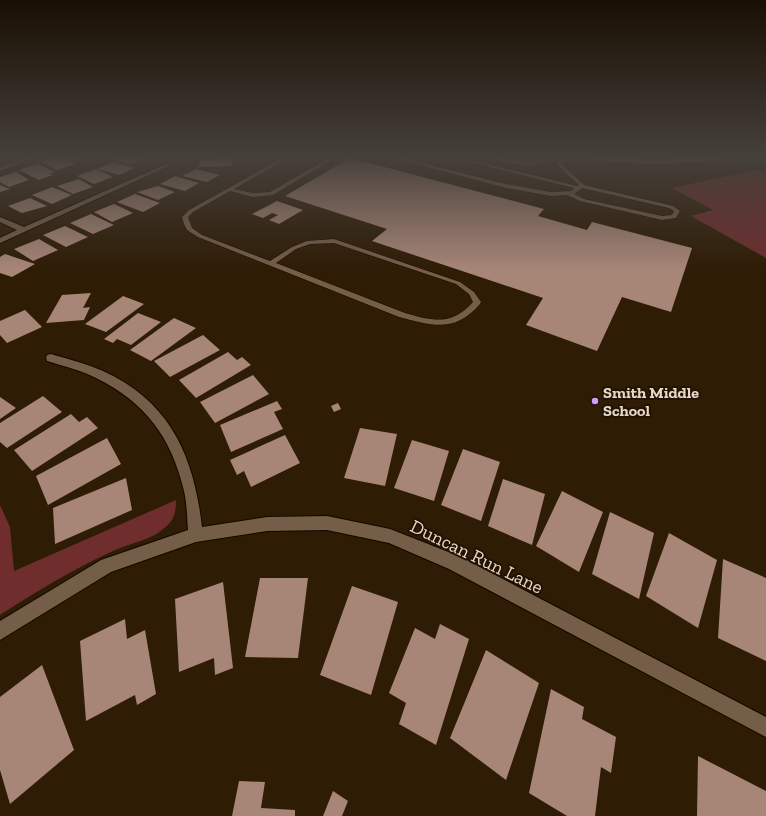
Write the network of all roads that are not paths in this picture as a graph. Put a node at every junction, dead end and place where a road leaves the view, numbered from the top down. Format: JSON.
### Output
{"nodes":[{"id":1,"x":103,"y":194,"type":"edge"},
{"id":2,"x":219,"y":194,"type":"edge"},
{"id":3,"x":249,"y":194,"type":"edge"},
{"id":4,"x":270,"y":194,"type":"edge"},
{"id":5,"x":569,"y":194,"type":"edge"},
{"id":6,"x":612,"y":194,"type":"edge"},
{"id":7,"x":0,"y":219,"type":"edge"},
{"id":8,"x":23,"y":230,"type":"junction"},
{"id":9,"x":0,"y":241,"type":"edge"},
{"id":10,"x":270,"y":264,"type":"junction"},
{"id":11,"x":51,"y":358,"type":"dead end"},
{"id":12,"x":196,"y":535,"type":"junction"},
{"id":13,"x":0,"y":631,"type":"edge"},
{"id":14,"x":766,"y":727,"type":"edge"}],
"edges":[{"from":1,"to":8,"type":"street"},
{"from":2,"to":10,"type":"lane"},
{"from":3,"to":4,"type":"lane"},
{"from":5,"to":6,"type":"lane"},
{"from":7,"to":8,"type":"street"},
{"from":8,"to":9,"type":"street"},
{"from":10,"to":10,"type":"lane"},
{"from":11,"to":12,"type":"street"},
{"from":12,"to":13,"type":"street","name":"Duncan Run Lane"},
{"from":12,"to":14,"type":"street","name":"Duncan Run Lane"}]}
